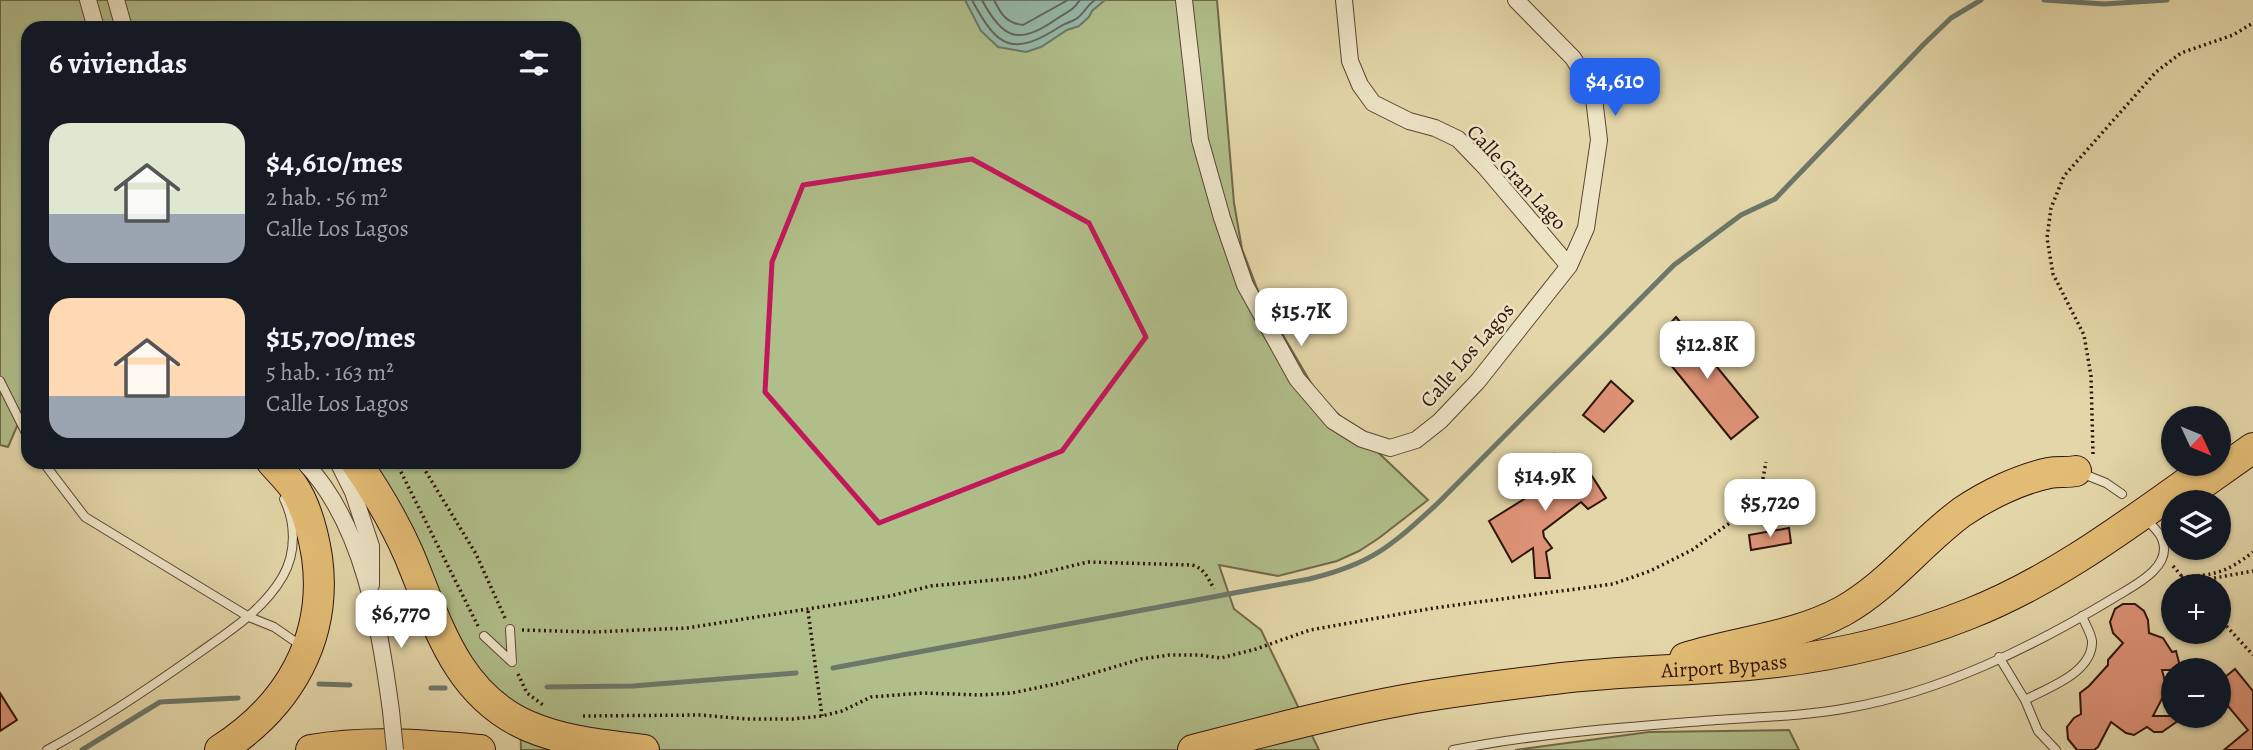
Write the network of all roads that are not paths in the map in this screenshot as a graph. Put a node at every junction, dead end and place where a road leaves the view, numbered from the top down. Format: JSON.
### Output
{"nodes":[{"id":1,"x":88,"y":0,"type":"edge"},
{"id":2,"x":116,"y":0,"type":"edge"},
{"id":3,"x":1184,"y":0,"type":"edge"},
{"id":4,"x":1344,"y":0,"type":"edge"},
{"id":5,"x":1516,"y":0,"type":"edge"},
{"id":6,"x":94,"y":21,"type":"edge"},
{"id":7,"x":122,"y":21,"type":"edge"},
{"id":8,"x":1569,"y":266,"type":"junction"},
{"id":9,"x":0,"y":382,"type":"edge"},
{"id":10,"x":21,"y":423,"type":"edge"},
{"id":11,"x":2253,"y":436,"type":"edge"},
{"id":12,"x":2253,"y":448,"type":"edge"},
{"id":13,"x":2231,"y":452,"type":"edge"},
{"id":14,"x":48,"y":469,"type":"edge"},
{"id":15,"x":310,"y":469,"type":"edge"},
{"id":16,"x":342,"y":469,"type":"edge"},
{"id":17,"x":360,"y":469,"type":"edge"},
{"id":18,"x":2079,"y":472,"type":"joint"},
{"id":19,"x":274,"y":474,"type":"edge"},
{"id":20,"x":2195,"y":476,"type":"edge"},
{"id":21,"x":2193,"y":490,"type":"edge"},
{"id":22,"x":2122,"y":494,"type":"dead end"},
{"id":23,"x":2161,"y":513,"type":"edge"},
{"id":24,"x":2150,"y":523,"type":"dead end"},
{"id":25,"x":371,"y":598,"type":"junction"},
{"id":26,"x":2082,"y":616,"type":"junction"},
{"id":27,"x":249,"y":617,"type":"junction"},
{"id":28,"x":510,"y":629,"type":"road end"},
{"id":29,"x":484,"y":636,"type":"road end"},
{"id":30,"x":307,"y":653,"type":"junction"},
{"id":31,"x":1999,"y":657,"type":"junction"},
{"id":32,"x":1647,"y":671,"type":"junction"},
{"id":33,"x":2025,"y":701,"type":"junction"},
{"id":34,"x":47,"y":750,"type":"edge"},
{"id":35,"x":220,"y":750,"type":"edge"},
{"id":36,"x":311,"y":750,"type":"edge"},
{"id":37,"x":395,"y":750,"type":"edge"},
{"id":38,"x":480,"y":750,"type":"edge"},
{"id":39,"x":644,"y":750,"type":"edge"},
{"id":40,"x":1193,"y":750,"type":"edge"},
{"id":41,"x":1252,"y":750,"type":"edge"},
{"id":42,"x":1452,"y":750,"type":"edge"},
{"id":43,"x":2056,"y":750,"type":"edge"}],
"edges":[{"from":1,"to":6,"type":"street"},
{"from":2,"to":7,"type":"street"},
{"from":3,"to":8,"type":"street","name":"Calle Los Lagos"},
{"from":4,"to":8,"type":"street","name":"Calle Gran Lago"},
{"from":5,"to":8,"type":"street","name":"Calle Los Lagos"},
{"from":9,"to":10,"type":"lane"},
{"from":11,"to":13,"type":"highway"},
{"from":12,"to":21,"type":"highway","name":"Airport Bypass"},
{"from":14,"to":27,"type":"lane"},
{"from":15,"to":25,"type":"street"},
{"from":16,"to":25,"type":"street"},
{"from":17,"to":39,"type":"highway"},
{"from":18,"to":22,"type":"lane"},
{"from":18,"to":32,"type":"highway"},
{"from":19,"to":27,"type":"lane"},
{"from":19,"to":30,"type":"highway"},
{"from":20,"to":32,"type":"highway","name":"Airport Bypass"},
{"from":23,"to":41,"type":"highway","name":"Airport Bypass"},
{"from":24,"to":26,"type":"lane"},
{"from":25,"to":37,"type":"street","bridge":true},
{"from":26,"to":31,"type":"lane"},
{"from":26,"to":33,"type":"lane"},
{"from":27,"to":30,"type":"lane"},
{"from":27,"to":34,"type":"lane"},
{"from":28,"to":29,"type":"lane"},
{"from":30,"to":35,"type":"highway"},
{"from":31,"to":33,"type":"lane"},
{"from":31,"to":42,"type":"lane"},
{"from":32,"to":40,"type":"highway","name":"Airport Bypass"},
{"from":33,"to":43,"type":"lane"},
{"from":36,"to":38,"type":"highway"}]}
